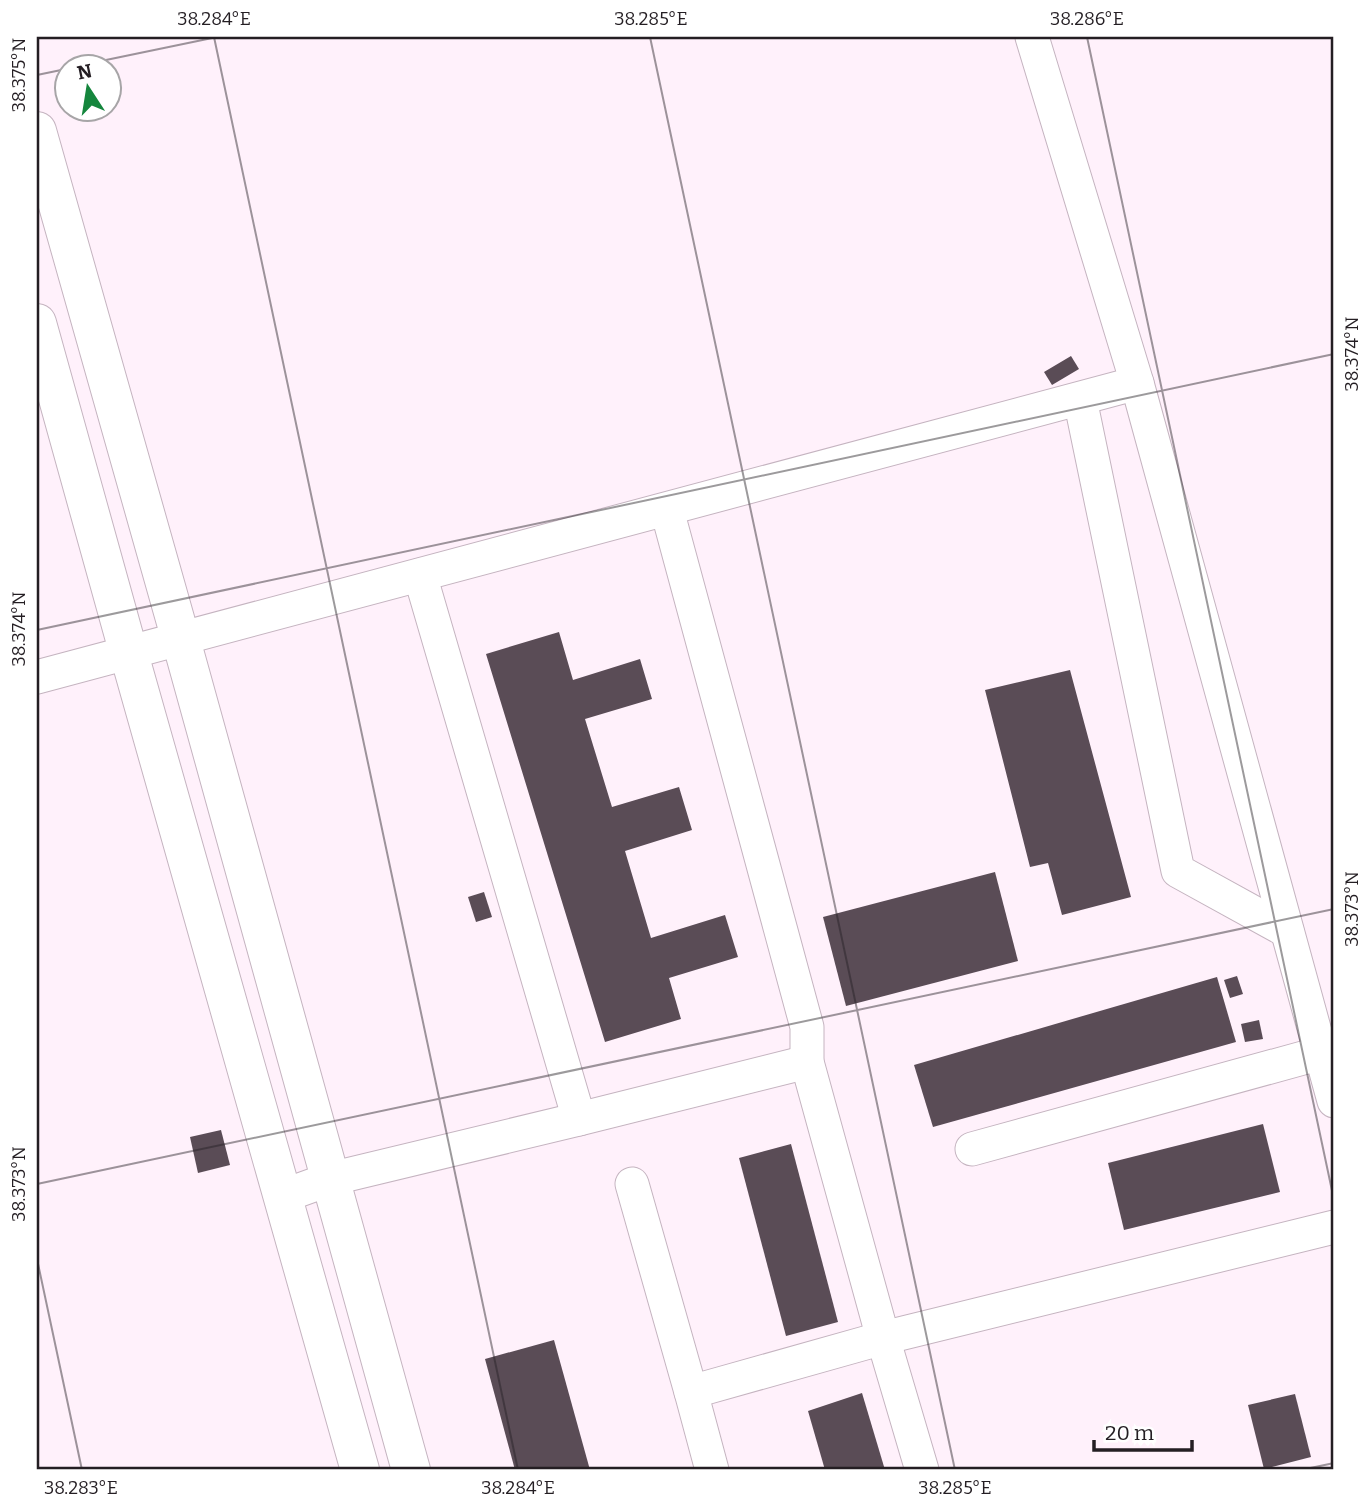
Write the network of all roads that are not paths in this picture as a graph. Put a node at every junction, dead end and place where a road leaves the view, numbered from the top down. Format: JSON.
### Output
{"nodes":[{"id":1,"x":1032,"y":37,"type":"edge"},
{"id":2,"x":37,"y":131,"type":"edge"},
{"id":3,"x":37,"y":323,"type":"edge"},
{"id":4,"x":1138,"y":383,"type":"junction"},
{"id":5,"x":1080,"y":399,"type":"junction"},
{"id":6,"x":667,"y":510,"type":"junction"},
{"id":7,"x":420,"y":575,"type":"junction"},
{"id":8,"x":181,"y":640,"type":"junction"},
{"id":9,"x":129,"y":654,"type":"junction"},
{"id":10,"x":37,"y":677,"type":"edge"},
{"id":11,"x":1287,"y":931,"type":"junction"},
{"id":12,"x":1321,"y":1053,"type":"junction"},
{"id":13,"x":807,"y":1062,"type":"junction"},
{"id":14,"x":1334,"y":1101,"type":"edge"},
{"id":15,"x":579,"y":1119,"type":"junction"},
{"id":16,"x":972,"y":1149,"type":"dead end"},
{"id":17,"x":330,"y":1178,"type":"junction"},
{"id":18,"x":632,"y":1184,"type":"dead end"},
{"id":19,"x":283,"y":1196,"type":"junction"},
{"id":20,"x":1334,"y":1227,"type":"edge"},
{"id":21,"x":883,"y":1338,"type":"junction"},
{"id":22,"x":691,"y":1392,"type":"junction"},
{"id":23,"x":360,"y":1470,"type":"edge"},
{"id":24,"x":411,"y":1470,"type":"edge"},
{"id":25,"x":712,"y":1470,"type":"edge"},
{"id":26,"x":922,"y":1470,"type":"edge"}],
"edges":[{"from":1,"to":4,"type":"street"},
{"from":2,"to":8,"type":"street"},
{"from":3,"to":9,"type":"street"},
{"from":4,"to":5,"type":"street"},
{"from":4,"to":11,"type":"street"},
{"from":5,"to":6,"type":"street"},
{"from":5,"to":11,"type":"street"},
{"from":6,"to":7,"type":"street"},
{"from":6,"to":13,"type":"street"},
{"from":7,"to":8,"type":"street"},
{"from":7,"to":15,"type":"street"},
{"from":8,"to":9,"type":"street"},
{"from":8,"to":17,"type":"street"},
{"from":9,"to":10,"type":"street"},
{"from":9,"to":19,"type":"street"},
{"from":11,"to":12,"type":"street"},
{"from":12,"to":14,"type":"street"},
{"from":12,"to":16,"type":"street"},
{"from":13,"to":15,"type":"street"},
{"from":13,"to":21,"type":"street"},
{"from":15,"to":17,"type":"street"},
{"from":17,"to":19,"type":"street"},
{"from":17,"to":24,"type":"street"},
{"from":18,"to":22,"type":"street"},
{"from":19,"to":23,"type":"street"},
{"from":20,"to":21,"type":"street"},
{"from":21,"to":22,"type":"street"},
{"from":21,"to":26,"type":"street"},
{"from":22,"to":25,"type":"street"}]}
